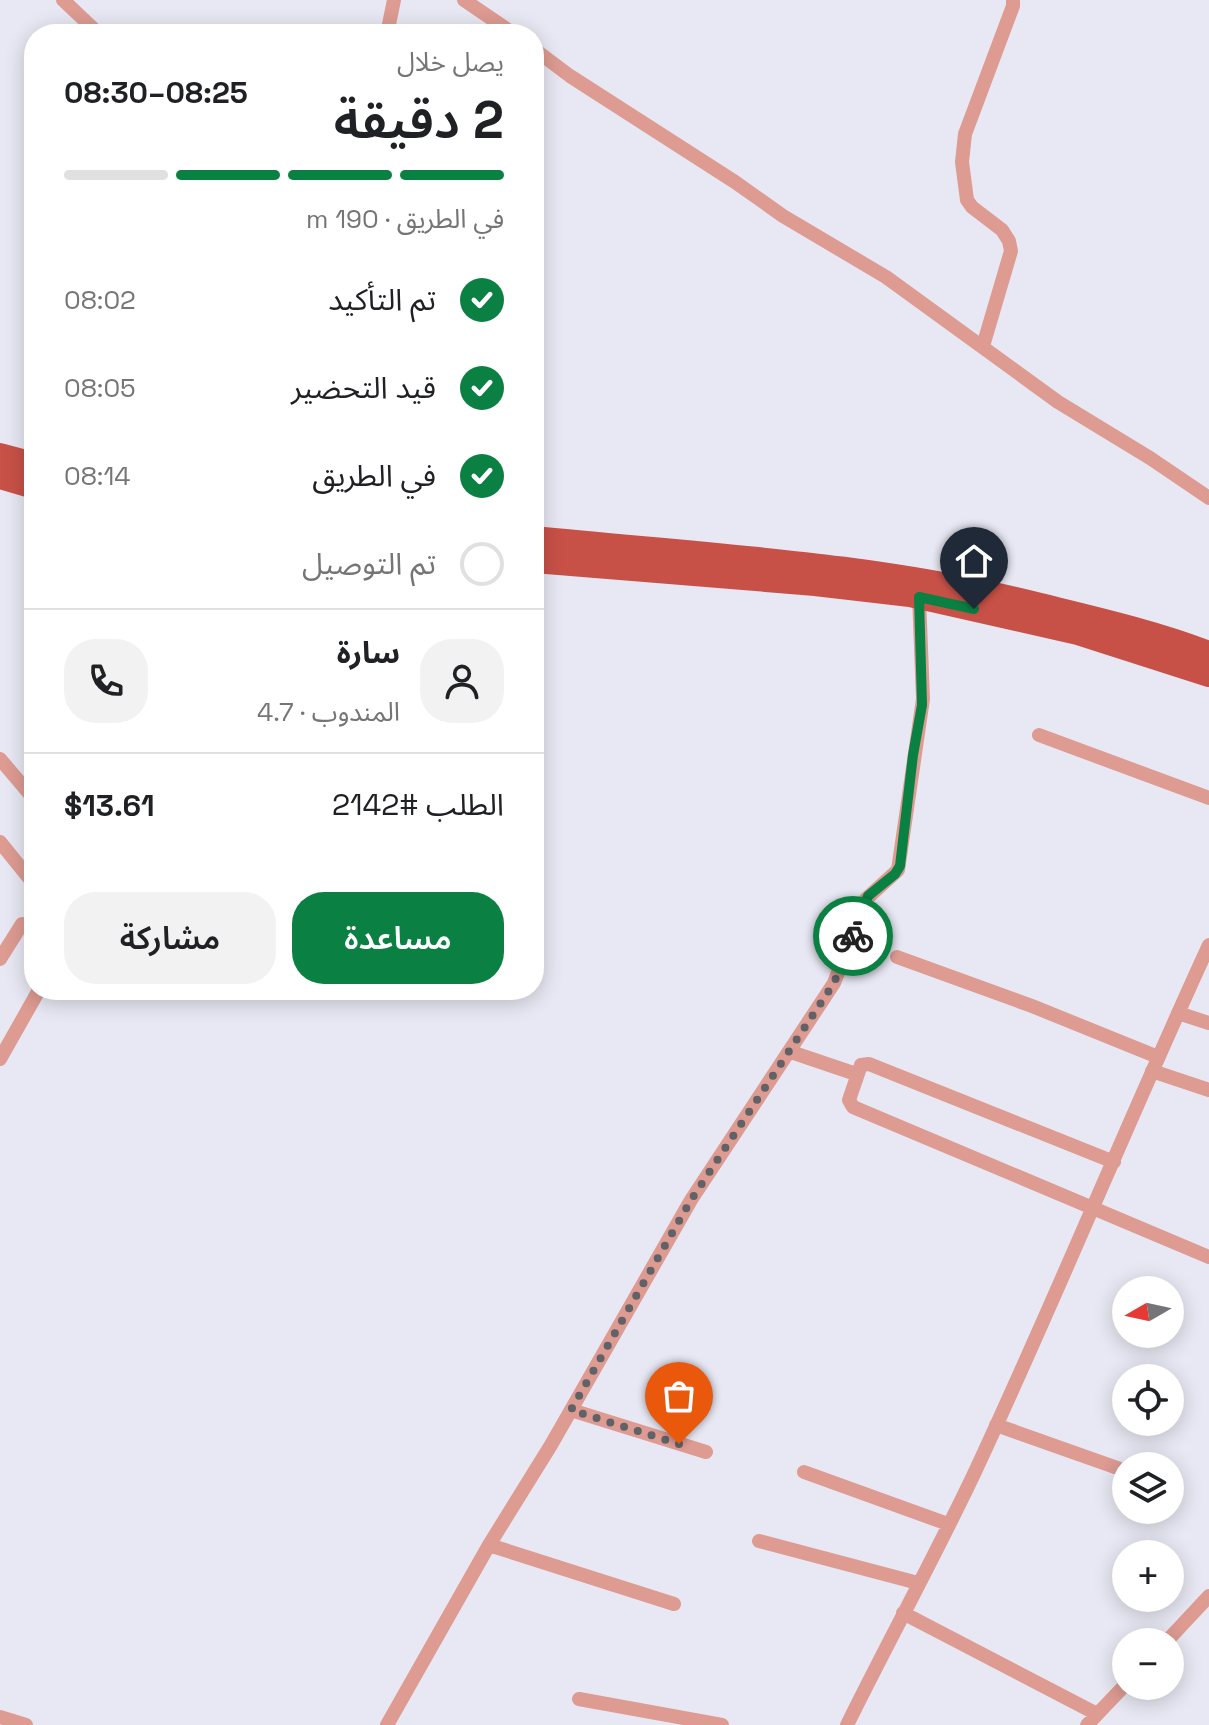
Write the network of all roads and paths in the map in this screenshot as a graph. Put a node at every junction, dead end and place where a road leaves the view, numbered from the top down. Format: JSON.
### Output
{"nodes":[{"id":1,"x":63,"y":0,"type":"edge"},
{"id":2,"x":394,"y":0,"type":"edge"},
{"id":3,"x":464,"y":0,"type":"edge"},
{"id":4,"x":1013,"y":0,"type":"edge"},
{"id":5,"x":88,"y":24,"type":"edge"},
{"id":6,"x":389,"y":24,"type":"edge"},
{"id":7,"x":499,"y":24,"type":"edge"},
{"id":8,"x":544,"y":56,"type":"edge"},
{"id":9,"x":983,"y":346,"type":"junction"},
{"id":10,"x":0,"y":455,"type":"edge"},
{"id":11,"x":24,"y":461,"type":"edge"},
{"id":12,"x":0,"y":477,"type":"edge"},
{"id":13,"x":24,"y":484,"type":"edge"},
{"id":14,"x":1209,"y":498,"type":"edge"},
{"id":15,"x":544,"y":539,"type":"edge"},
{"id":16,"x":544,"y":562,"type":"edge"},
{"id":17,"x":919,"y":597,"type":"junction"},
{"id":18,"x":1209,"y":653,"type":"edge"},
{"id":19,"x":1209,"y":675,"type":"edge"},
{"id":20,"x":1039,"y":735,"type":"dead end"},
{"id":21,"x":0,"y":759,"type":"edge"},
{"id":22,"x":24,"y":787,"type":"edge"},
{"id":23,"x":1209,"y":798,"type":"edge"},
{"id":24,"x":0,"y":842,"type":"edge"},
{"id":25,"x":24,"y":872,"type":"edge"},
{"id":26,"x":22,"y":924,"type":"dead end"},
{"id":27,"x":1209,"y":945,"type":"edge"},
{"id":28,"x":897,"y":957,"type":"dead end"},
{"id":29,"x":0,"y":959,"type":"edge"},
{"id":30,"x":33,"y":1000,"type":"edge"},
{"id":31,"x":1178,"y":1013,"type":"junction"},
{"id":32,"x":1209,"y":1023,"type":"edge"},
{"id":33,"x":2,"y":1050,"type":"edge"},
{"id":34,"x":791,"y":1052,"type":"junction"},
{"id":35,"x":1155,"y":1064,"type":"junction"},
{"id":36,"x":856,"y":1074,"type":"junction"},
{"id":37,"x":1209,"y":1090,"type":"edge"},
{"id":38,"x":1114,"y":1162,"type":"junction"},
{"id":39,"x":1094,"y":1209,"type":"junction"},
{"id":40,"x":1209,"y":1257,"type":"edge"},
{"id":41,"x":571,"y":1410,"type":"junction"},
{"id":42,"x":996,"y":1425,"type":"junction"},
{"id":43,"x":706,"y":1452,"type":"dead end"},
{"id":44,"x":1112,"y":1466,"type":"edge"},
{"id":45,"x":804,"y":1472,"type":"dead end"},
{"id":46,"x":948,"y":1524,"type":"junction"},
{"id":47,"x":759,"y":1541,"type":"dead end"},
{"id":48,"x":489,"y":1545,"type":"junction"},
{"id":49,"x":918,"y":1583,"type":"junction"},
{"id":50,"x":1209,"y":1596,"type":"edge"},
{"id":51,"x":674,"y":1604,"type":"dead end"},
{"id":52,"x":903,"y":1613,"type":"junction"},
{"id":53,"x":1179,"y":1628,"type":"edge"},
{"id":54,"x":579,"y":1699,"type":"dead end"},
{"id":55,"x":1112,"y":1699,"type":"edge"},
{"id":56,"x":0,"y":1717,"type":"edge"},
{"id":57,"x":1092,"y":1720,"type":"edge"},
{"id":58,"x":26,"y":1725,"type":"edge"},
{"id":59,"x":387,"y":1725,"type":"edge"},
{"id":60,"x":722,"y":1725,"type":"edge"},
{"id":61,"x":847,"y":1725,"type":"edge"}],
"edges":[{"from":1,"to":5,"type":"street"},
{"from":2,"to":6,"type":"street"},
{"from":3,"to":7,"type":"street"},
{"from":4,"to":9,"type":"street"},
{"from":8,"to":9,"type":"street"},
{"from":9,"to":14,"type":"street"},
{"from":10,"to":11,"type":"main road"},
{"from":12,"to":13,"type":"main road"},
{"from":15,"to":18,"type":"main road"},
{"from":16,"to":17,"type":"main road"},
{"from":17,"to":19,"type":"main road"},
{"from":17,"to":34,"type":"street"},
{"from":20,"to":23,"type":"street"},
{"from":21,"to":22,"type":"street"},
{"from":24,"to":25,"type":"street"},
{"from":26,"to":29,"type":"street"},
{"from":27,"to":31,"type":"street"},
{"from":28,"to":35,"type":"street"},
{"from":30,"to":33,"type":"street"},
{"from":31,"to":32,"type":"street"},
{"from":31,"to":35,"type":"street"},
{"from":34,"to":36,"type":"street"},
{"from":34,"to":41,"type":"street"},
{"from":35,"to":37,"type":"street"},
{"from":35,"to":38,"type":"street"},
{"from":36,"to":38,"type":"street"},
{"from":36,"to":39,"type":"street"},
{"from":38,"to":39,"type":"street"},
{"from":39,"to":40,"type":"street"},
{"from":39,"to":42,"type":"street"},
{"from":41,"to":43,"type":"street"},
{"from":41,"to":48,"type":"street"},
{"from":42,"to":44,"type":"street"},
{"from":42,"to":46,"type":"street"},
{"from":45,"to":46,"type":"street"},
{"from":46,"to":49,"type":"street"},
{"from":47,"to":49,"type":"street"},
{"from":48,"to":51,"type":"street"},
{"from":48,"to":59,"type":"street"},
{"from":49,"to":52,"type":"street"},
{"from":50,"to":53,"type":"street"},
{"from":52,"to":57,"type":"street"},
{"from":52,"to":61,"type":"street"},
{"from":54,"to":60,"type":"street"},
{"from":55,"to":57,"type":"street"},
{"from":56,"to":58,"type":"street"}]}
